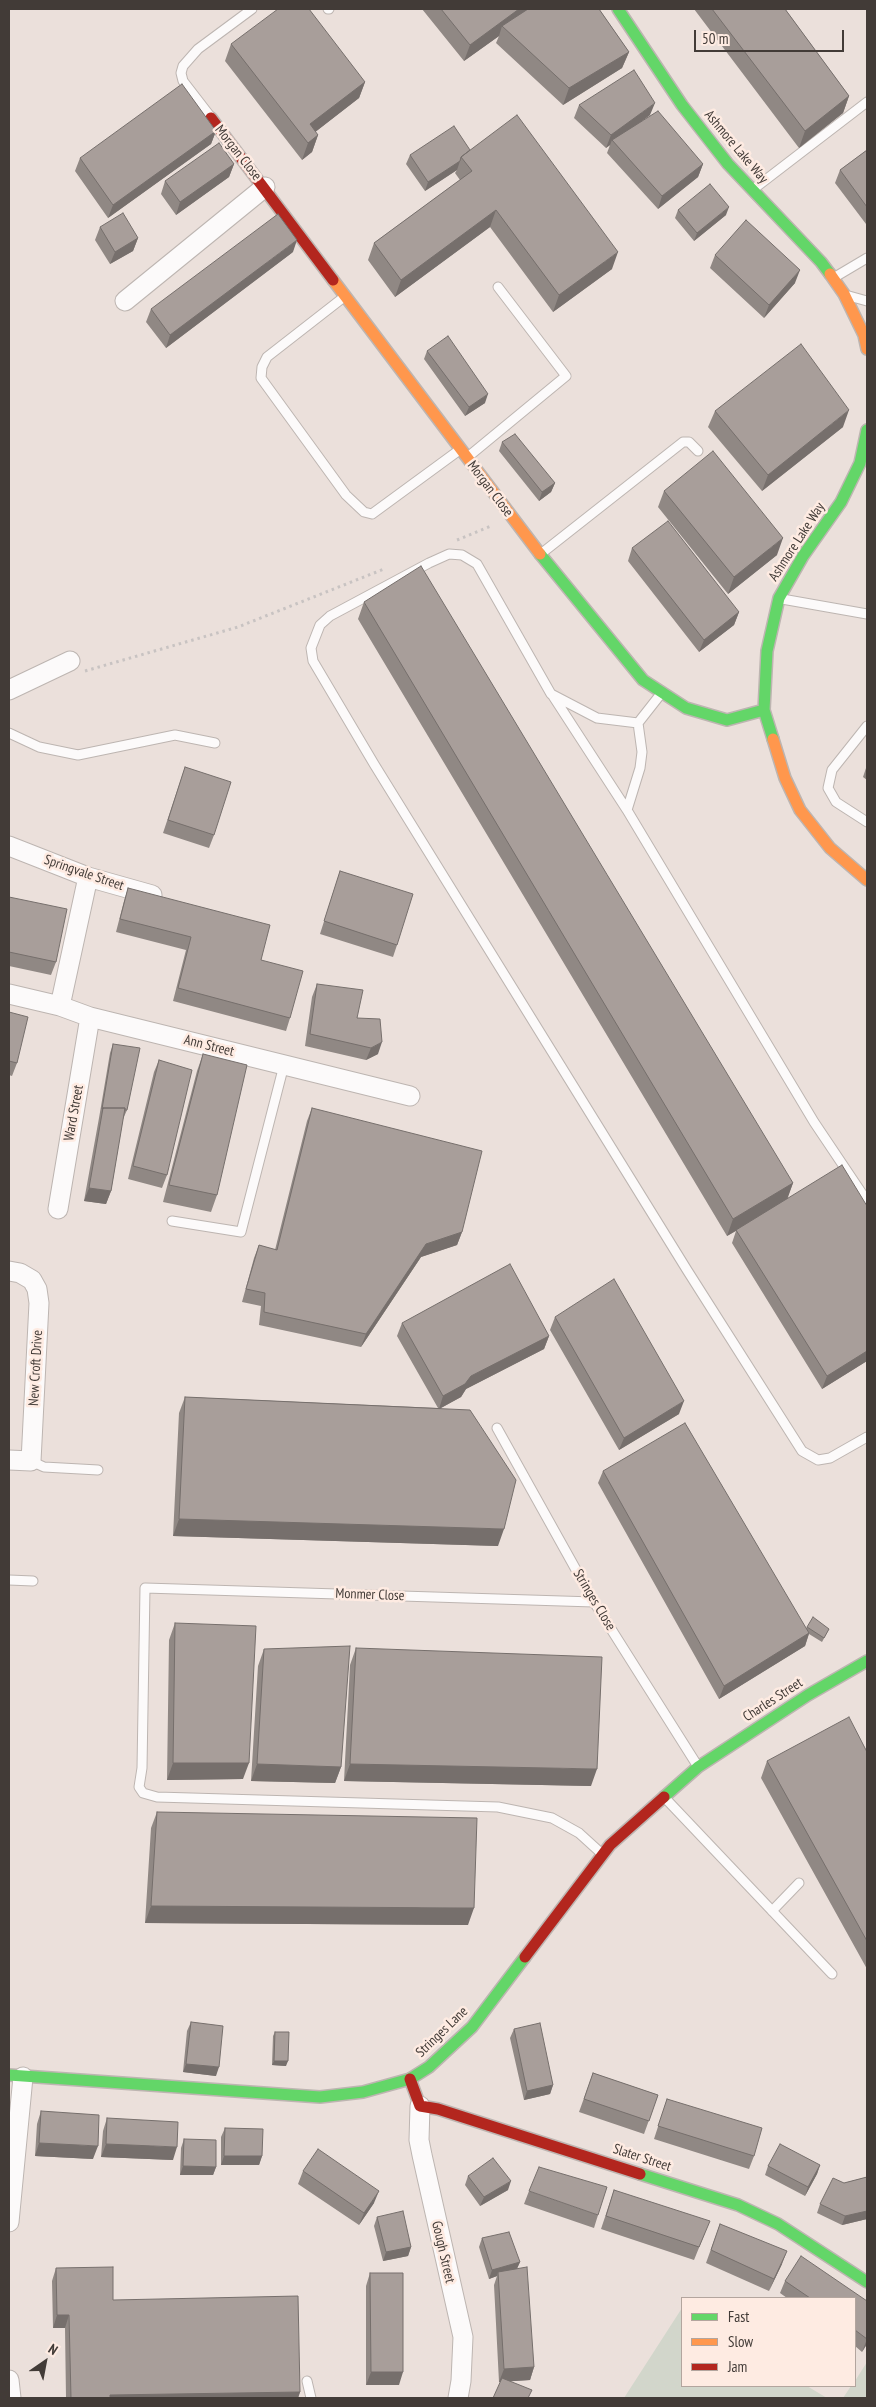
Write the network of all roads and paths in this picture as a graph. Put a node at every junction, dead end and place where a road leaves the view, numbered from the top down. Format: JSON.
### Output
{"nodes":[{"id":1,"x":252,"y":9,"type":"edge"},
{"id":2,"x":618,"y":9,"type":"edge"},
{"id":3,"x":867,"y":102,"type":"edge"},
{"id":4,"x":211,"y":118,"type":"joint"},
{"id":5,"x":265,"y":187,"type":"junction"},
{"id":6,"x":753,"y":189,"type":"junction"},
{"id":7,"x":867,"y":258,"type":"edge"},
{"id":8,"x":833,"y":278,"type":"junction"},
{"id":9,"x":498,"y":287,"type":"dead end"},
{"id":10,"x":844,"y":294,"type":"junction"},
{"id":11,"x":346,"y":296,"type":"junction"},
{"id":12,"x":125,"y":301,"type":"dead end"},
{"id":13,"x":867,"y":302,"type":"edge"},
{"id":14,"x":867,"y":350,"type":"edge"},
{"id":15,"x":867,"y":430,"type":"edge"},
{"id":16,"x":698,"y":451,"type":"dead end"},
{"id":17,"x":464,"y":453,"type":"junction"},
{"id":18,"x":512,"y":518,"type":"junction"},
{"id":19,"x":448,"y":543,"type":"dead end"},
{"id":20,"x":540,"y":554,"type":"junction"},
{"id":21,"x":393,"y":565,"type":"dead end"},
{"id":22,"x":779,"y":598,"type":"junction"},
{"id":23,"x":867,"y":614,"type":"edge"},
{"id":24,"x":70,"y":661,"type":"joint"},
{"id":25,"x":9,"y":690,"type":"edge"},
{"id":26,"x":662,"y":692,"type":"junction"},
{"id":27,"x":551,"y":694,"type":"junction"},
{"id":28,"x":764,"y":710,"type":"junction"},
{"id":29,"x":638,"y":723,"type":"junction"},
{"id":30,"x":867,"y":726,"type":"edge"},
{"id":31,"x":9,"y":733,"type":"edge"},
{"id":32,"x":216,"y":743,"type":"dead end"},
{"id":33,"x":627,"y":810,"type":"junction"},
{"id":34,"x":867,"y":822,"type":"edge"},
{"id":35,"x":9,"y":846,"type":"edge"},
{"id":36,"x":88,"y":877,"type":"junction"},
{"id":37,"x":867,"y":880,"type":"edge"},
{"id":38,"x":172,"y":901,"type":"edge"},
{"id":39,"x":9,"y":994,"type":"edge"},
{"id":40,"x":60,"y":1006,"type":"junction"},
{"id":41,"x":90,"y":1017,"type":"junction"},
{"id":42,"x":284,"y":1065,"type":"junction"},
{"id":43,"x":410,"y":1096,"type":"dead end"},
{"id":44,"x":867,"y":1201,"type":"edge"},
{"id":45,"x":58,"y":1209,"type":"dead end"},
{"id":46,"x":172,"y":1221,"type":"dead end"},
{"id":47,"x":9,"y":1271,"type":"edge"},
{"id":48,"x":497,"y":1428,"type":"dead end"},
{"id":49,"x":867,"y":1437,"type":"edge"},
{"id":50,"x":9,"y":1460,"type":"edge"},
{"id":51,"x":31,"y":1461,"type":"junction"},
{"id":52,"x":98,"y":1470,"type":"dead end"},
{"id":53,"x":9,"y":1580,"type":"edge"},
{"id":54,"x":33,"y":1581,"type":"dead end"},
{"id":55,"x":594,"y":1602,"type":"junction"},
{"id":56,"x":867,"y":1662,"type":"edge"},
{"id":57,"x":698,"y":1767,"type":"junction"},
{"id":58,"x":664,"y":1797,"type":"junction"},
{"id":59,"x":603,"y":1854,"type":"junction"},
{"id":60,"x":798,"y":1883,"type":"dead end"},
{"id":61,"x":772,"y":1911,"type":"junction"},
{"id":62,"x":832,"y":1974,"type":"dead end"},
{"id":63,"x":16,"y":2076,"type":"edge"},
{"id":64,"x":410,"y":2079,"type":"junction"},
{"id":65,"x":420,"y":2106,"type":"junction"},
{"id":66,"x":9,"y":2222,"type":"edge"},
{"id":67,"x":867,"y":2282,"type":"edge"},
{"id":68,"x":9,"y":2380,"type":"edge"},
{"id":69,"x":306,"y":2381,"type":"dead end"},
{"id":70,"x":11,"y":2398,"type":"edge"},
{"id":71,"x":311,"y":2398,"type":"edge"},
{"id":72,"x":458,"y":2398,"type":"edge"}],
"edges":[{"from":1,"to":4,"type":"lane"},
{"from":2,"to":6,"type":"street","name":"Ashmore Lake Way"},
{"from":3,"to":6,"type":"lane"},
{"from":4,"to":5,"type":"street","name":"Morgan Close"},
{"from":5,"to":11,"type":"street","name":"Morgan Close"},
{"from":5,"to":12,"type":"street","name":"Morgan Close"},
{"from":6,"to":8,"type":"street","name":"Ashmore Lake Way"},
{"from":7,"to":8,"type":"lane"},
{"from":8,"to":10,"type":"street","name":"Ashmore Lake Way"},
{"from":9,"to":17,"type":"lane"},
{"from":10,"to":13,"type":"lane"},
{"from":10,"to":14,"type":"street","name":"Ashmore Lake Way"},
{"from":11,"to":17,"type":"street","name":"Morgan Close"},
{"from":11,"to":17,"type":"lane"},
{"from":15,"to":22,"type":"street","name":"Ashmore Lake Way"},
{"from":16,"to":20,"type":"lane"},
{"from":17,"to":18,"type":"street","name":"Morgan Close"},
{"from":18,"to":19,"type":"path"},
{"from":18,"to":20,"type":"street","name":"Morgan Close"},
{"from":20,"to":26,"type":"street","name":"Morgan Close"},
{"from":21,"to":24,"type":"path"},
{"from":22,"to":23,"type":"lane"},
{"from":22,"to":28,"type":"street","name":"Ashmore Lake Way"},
{"from":24,"to":25,"type":"street"},
{"from":26,"to":28,"type":"street","name":"Morgan Close"},
{"from":26,"to":29,"type":"lane"},
{"from":27,"to":29,"type":"lane"},
{"from":27,"to":33,"type":"lane"},
{"from":27,"to":49,"type":"lane"},
{"from":28,"to":37,"type":"street","name":"Ashmore Lake Way"},
{"from":29,"to":33,"type":"lane"},
{"from":30,"to":34,"type":"lane"},
{"from":31,"to":32,"type":"lane"},
{"from":33,"to":44,"type":"lane"},
{"from":35,"to":36,"type":"street","name":"Springvale Street"},
{"from":36,"to":38,"type":"street","name":"Springvale Street"},
{"from":36,"to":40,"type":"street"},
{"from":39,"to":40,"type":"street","name":"Ann Street"},
{"from":40,"to":41,"type":"street","name":"Ann Street"},
{"from":41,"to":42,"type":"street","name":"Ann Street"},
{"from":41,"to":45,"type":"street","name":"Ward Street"},
{"from":42,"to":43,"type":"street","name":"Ann Street"},
{"from":42,"to":46,"type":"lane"},
{"from":47,"to":51,"type":"street","name":"New Croft Drive"},
{"from":48,"to":55,"type":"lane","name":"Stringes Close"},
{"from":50,"to":51,"type":"street"},
{"from":51,"to":52,"type":"lane"},
{"from":53,"to":54,"type":"lane"},
{"from":55,"to":57,"type":"lane","name":"Stringes Close"},
{"from":55,"to":59,"type":"lane","name":"Monmer Close"},
{"from":56,"to":57,"type":"street","name":"Charles Street"},
{"from":57,"to":58,"type":"street","name":"Stringes Lane"},
{"from":58,"to":59,"type":"street","name":"Stringes Lane"},
{"from":58,"to":61,"type":"lane"},
{"from":59,"to":64,"type":"street","name":"Stringes Lane"},
{"from":60,"to":61,"type":"lane"},
{"from":61,"to":62,"type":"lane"},
{"from":63,"to":64,"type":"street","name":"Stringes Lane"},
{"from":63,"to":66,"type":"street"},
{"from":64,"to":65,"type":"street"},
{"from":65,"to":67,"type":"street","name":"Slater Street"},
{"from":65,"to":72,"type":"street","name":"Gough Street"},
{"from":68,"to":70,"type":"street"},
{"from":69,"to":71,"type":"lane"}]}
